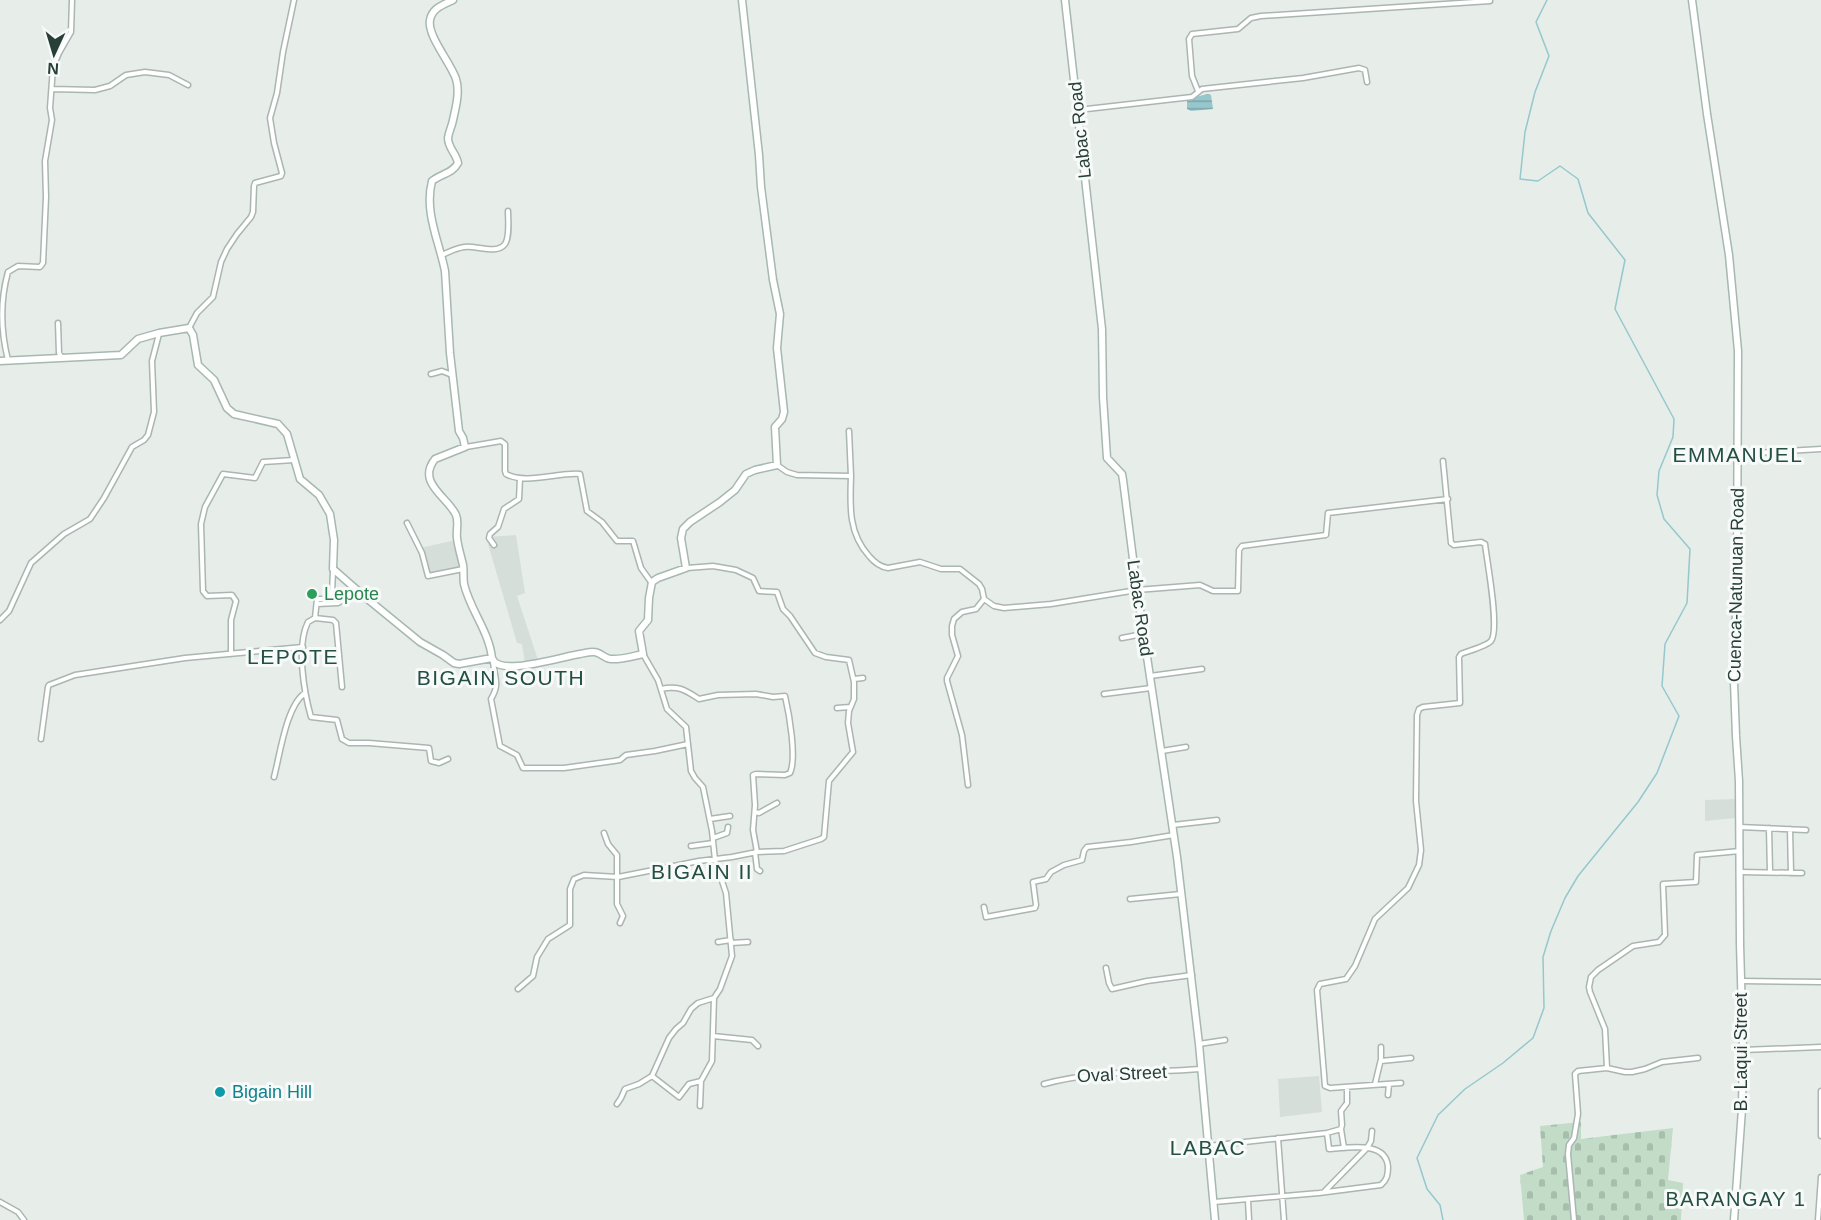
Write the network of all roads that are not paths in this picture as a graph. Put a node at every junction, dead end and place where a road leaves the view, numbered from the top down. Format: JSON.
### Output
{"nodes":[{"id":1,"x":72,"y":0,"type":"edge"},
{"id":2,"x":294,"y":0,"type":"edge"},
{"id":3,"x":453,"y":0,"type":"edge"},
{"id":4,"x":742,"y":0,"type":"edge"},
{"id":5,"x":1065,"y":0,"type":"edge"},
{"id":6,"x":1692,"y":0,"type":"edge"},
{"id":7,"x":1490,"y":1,"type":"edge"},
{"id":8,"x":1367,"y":82,"type":"dead end"},
{"id":9,"x":188,"y":85,"type":"dead end"},
{"id":10,"x":52,"y":89,"type":"junction"},
{"id":11,"x":1198,"y":91,"type":"junction"},
{"id":12,"x":1078,"y":110,"type":"junction"},
{"id":13,"x":508,"y":211,"type":"dead end"},
{"id":14,"x":442,"y":255,"type":"junction"},
{"id":15,"x":58,"y":323,"type":"dead end"},
{"id":16,"x":189,"y":328,"type":"junction"},
{"id":17,"x":159,"y":333,"type":"junction"},
{"id":18,"x":62,"y":358,"type":"junction"},
{"id":19,"x":4,"y":361,"type":"edge"},
{"id":20,"x":431,"y":374,"type":"dead end"},
{"id":21,"x":452,"y":375,"type":"junction"},
{"id":22,"x":849,"y":431,"type":"dead end"},
{"id":23,"x":465,"y":447,"type":"junction"},
{"id":24,"x":1821,"y":449,"type":"edge"},
{"id":25,"x":1738,"y":454,"type":"junction"},
{"id":26,"x":294,"y":459,"type":"junction"},
{"id":27,"x":1443,"y":461,"type":"dead end"},
{"id":28,"x":777,"y":465,"type":"junction"},
{"id":29,"x":851,"y":476,"type":"junction"},
{"id":30,"x":520,"y":478,"type":"junction"},
{"id":31,"x":1448,"y":500,"type":"junction"},
{"id":32,"x":407,"y":523,"type":"dead end"},
{"id":33,"x":494,"y":545,"type":"dead end"},
{"id":34,"x":686,"y":568,"type":"junction"},
{"id":35,"x":333,"y":569,"type":"junction"},
{"id":36,"x":463,"y":569,"type":"junction"},
{"id":37,"x":652,"y":582,"type":"junction"},
{"id":38,"x":1137,"y":590,"type":"junction"},
{"id":39,"x":358,"y":591,"type":"junction"},
{"id":40,"x":984,"y":599,"type":"junction"},
{"id":41,"x":317,"y":604,"type":"junction"},
{"id":42,"x":315,"y":618,"type":"junction"},
{"id":43,"x":0,"y":620,"type":"edge"},
{"id":44,"x":1143,"y":634,"type":"junction"},
{"id":45,"x":1122,"y":638,"type":"dead end"},
{"id":46,"x":303,"y":647,"type":"junction"},
{"id":47,"x":231,"y":654,"type":"junction"},
{"id":48,"x":643,"y":654,"type":"junction"},
{"id":49,"x":492,"y":660,"type":"junction"},
{"id":50,"x":1202,"y":669,"type":"dead end"},
{"id":51,"x":1149,"y":676,"type":"junction"},
{"id":52,"x":863,"y":678,"type":"dead end"},
{"id":53,"x":854,"y":679,"type":"junction"},
{"id":54,"x":342,"y":687,"type":"dead end"},
{"id":55,"x":1151,"y":688,"type":"junction"},
{"id":56,"x":661,"y":689,"type":"junction"},
{"id":57,"x":305,"y":693,"type":"junction"},
{"id":58,"x":1104,"y":694,"type":"dead end"},
{"id":59,"x":850,"y":707,"type":"junction"},
{"id":60,"x":837,"y":708,"type":"dead end"},
{"id":61,"x":41,"y":740,"type":"dead end"},
{"id":62,"x":688,"y":744,"type":"junction"},
{"id":63,"x":1186,"y":747,"type":"dead end"},
{"id":64,"x":1162,"y":751,"type":"junction"},
{"id":65,"x":448,"y":759,"type":"dead end"},
{"id":66,"x":273,"y":777,"type":"dead end"},
{"id":67,"x":968,"y":785,"type":"dead end"},
{"id":68,"x":777,"y":803,"type":"dead end"},
{"id":69,"x":755,"y":812,"type":"junction"},
{"id":70,"x":730,"y":816,"type":"dead end"},
{"id":71,"x":710,"y":819,"type":"junction"},
{"id":72,"x":1217,"y":820,"type":"dead end"},
{"id":73,"x":1173,"y":825,"type":"junction"},
{"id":74,"x":728,"y":827,"type":"dead end"},
{"id":75,"x":1739,"y":827,"type":"junction"},
{"id":76,"x":1769,"y":828,"type":"junction"},
{"id":77,"x":1790,"y":829,"type":"junction"},
{"id":78,"x":1806,"y":830,"type":"dead end"},
{"id":79,"x":604,"y":833,"type":"dead end"},
{"id":80,"x":1174,"y":834,"type":"junction"},
{"id":81,"x":713,"y":838,"type":"junction"},
{"id":82,"x":713,"y":843,"type":"junction"},
{"id":83,"x":691,"y":846,"type":"dead end"},
{"id":84,"x":1740,"y":851,"type":"junction"},
{"id":85,"x":756,"y":852,"type":"junction"},
{"id":86,"x":715,"y":860,"type":"junction"},
{"id":87,"x":760,"y":871,"type":"dead end"},
{"id":88,"x":1739,"y":872,"type":"junction"},
{"id":89,"x":1770,"y":872,"type":"junction"},
{"id":90,"x":1791,"y":873,"type":"junction"},
{"id":91,"x":1802,"y":873,"type":"dead end"},
{"id":92,"x":618,"y":877,"type":"junction"},
{"id":93,"x":1739,"y":884,"type":"joint"},
{"id":94,"x":1182,"y":894,"type":"junction"},
{"id":95,"x":1130,"y":899,"type":"dead end"},
{"id":96,"x":984,"y":908,"type":"dead end"},
{"id":97,"x":620,"y":923,"type":"dead end"},
{"id":98,"x":731,"y":941,"type":"junction"},
{"id":99,"x":718,"y":942,"type":"dead end"},
{"id":100,"x":748,"y":942,"type":"dead end"},
{"id":101,"x":1106,"y":968,"type":"dead end"},
{"id":102,"x":1192,"y":975,"type":"junction"},
{"id":103,"x":1742,"y":981,"type":"junction"},
{"id":104,"x":1821,"y":982,"type":"edge"},
{"id":105,"x":518,"y":989,"type":"dead end"},
{"id":106,"x":714,"y":998,"type":"junction"},
{"id":107,"x":713,"y":1036,"type":"junction"},
{"id":108,"x":1225,"y":1040,"type":"dead end"},
{"id":109,"x":1200,"y":1044,"type":"junction"},
{"id":110,"x":758,"y":1046,"type":"dead end"},
{"id":111,"x":1381,"y":1047,"type":"dead end"},
{"id":112,"x":1821,"y":1047,"type":"edge"},
{"id":113,"x":1743,"y":1050,"type":"junction"},
{"id":114,"x":1411,"y":1058,"type":"dead end"},
{"id":115,"x":1698,"y":1058,"type":"dead end"},
{"id":116,"x":1381,"y":1061,"type":"junction"},
{"id":117,"x":1607,"y":1068,"type":"junction"},
{"id":118,"x":1202,"y":1069,"type":"junction"},
{"id":119,"x":652,"y":1076,"type":"junction"},
{"id":120,"x":701,"y":1081,"type":"junction"},
{"id":121,"x":1401,"y":1083,"type":"dead end"},
{"id":122,"x":1044,"y":1084,"type":"dead end"},
{"id":123,"x":1375,"y":1084,"type":"junction"},
{"id":124,"x":1389,"y":1084,"type":"junction"},
{"id":125,"x":1347,"y":1087,"type":"junction"},
{"id":126,"x":1821,"y":1091,"type":"edge"},
{"id":127,"x":1388,"y":1095,"type":"dead end"},
{"id":128,"x":617,"y":1104,"type":"dead end"},
{"id":129,"x":699,"y":1106,"type":"dead end"},
{"id":130,"x":1821,"y":1126,"type":"edge"},
{"id":131,"x":1341,"y":1129,"type":"junction"},
{"id":132,"x":1372,"y":1131,"type":"dead end"},
{"id":133,"x":1327,"y":1133,"type":"junction"},
{"id":134,"x":1821,"y":1136,"type":"edge"},
{"id":135,"x":1278,"y":1138,"type":"junction"},
{"id":136,"x":1208,"y":1146,"type":"junction"},
{"id":137,"x":1344,"y":1148,"type":"junction"},
{"id":138,"x":1367,"y":1148,"type":"junction"},
{"id":139,"x":1821,"y":1177,"type":"edge"},
{"id":140,"x":1324,"y":1192,"type":"junction"},
{"id":141,"x":1283,"y":1197,"type":"junction"},
{"id":142,"x":1248,"y":1200,"type":"junction"},
{"id":143,"x":0,"y":1202,"type":"edge"},
{"id":144,"x":1214,"y":1202,"type":"junction"},
{"id":145,"x":24,"y":1220,"type":"edge"},
{"id":146,"x":1215,"y":1220,"type":"edge"},
{"id":147,"x":1250,"y":1220,"type":"edge"},
{"id":148,"x":1284,"y":1220,"type":"edge"},
{"id":149,"x":1574,"y":1220,"type":"edge"},
{"id":150,"x":1734,"y":1220,"type":"edge"},
{"id":151,"x":1818,"y":1220,"type":"edge"}],
"edges":[{"from":1,"to":10,"type":"street"},
{"from":2,"to":16,"type":"street"},
{"from":3,"to":14,"type":"street"},
{"from":4,"to":28,"type":"street"},
{"from":5,"to":12,"type":"street","name":"Labac Road"},
{"from":6,"to":25,"type":"street","name":"Cuenca-Natunuan Road"},
{"from":7,"to":11,"type":"street"},
{"from":8,"to":11,"type":"street"},
{"from":9,"to":10,"type":"street"},
{"from":10,"to":19,"type":"street"},
{"from":11,"to":12,"type":"street"},
{"from":12,"to":38,"type":"street","name":"Labac Road"},
{"from":13,"to":14,"type":"street"},
{"from":14,"to":21,"type":"street"},
{"from":15,"to":18,"type":"street"},
{"from":16,"to":17,"type":"street"},
{"from":16,"to":26,"type":"street"},
{"from":17,"to":18,"type":"street"},
{"from":17,"to":43,"type":"street"},
{"from":18,"to":19,"type":"street"},
{"from":20,"to":21,"type":"street"},
{"from":21,"to":23,"type":"street"},
{"from":22,"to":29,"type":"street"},
{"from":23,"to":30,"type":"street"},
{"from":23,"to":36,"type":"street"},
{"from":24,"to":25,"type":"street"},
{"from":25,"to":75,"type":"street","name":"Cuenca-Natunuan Road"},
{"from":26,"to":35,"type":"street"},
{"from":26,"to":47,"type":"street"},
{"from":27,"to":31,"type":"street"},
{"from":28,"to":29,"type":"street"},
{"from":28,"to":34,"type":"street"},
{"from":29,"to":40,"type":"street"},
{"from":30,"to":33,"type":"street"},
{"from":30,"to":37,"type":"street"},
{"from":31,"to":38,"type":"street"},
{"from":31,"to":125,"type":"street"},
{"from":32,"to":36,"type":"street"},
{"from":34,"to":37,"type":"street"},
{"from":34,"to":53,"type":"street"},
{"from":35,"to":39,"type":"street"},
{"from":35,"to":41,"type":"street"},
{"from":36,"to":49,"type":"street"},
{"from":37,"to":48,"type":"street"},
{"from":38,"to":40,"type":"street"},
{"from":38,"to":44,"type":"street","name":"Labac Road"},
{"from":39,"to":41,"type":"street"},
{"from":39,"to":49,"type":"street"},
{"from":40,"to":67,"type":"street"},
{"from":41,"to":42,"type":"street"},
{"from":42,"to":46,"type":"street"},
{"from":42,"to":54,"type":"street"},
{"from":44,"to":45,"type":"street"},
{"from":44,"to":51,"type":"street","name":"Labac Road"},
{"from":46,"to":47,"type":"street"},
{"from":46,"to":57,"type":"street"},
{"from":47,"to":61,"type":"street"},
{"from":48,"to":49,"type":"street"},
{"from":48,"to":56,"type":"street"},
{"from":49,"to":62,"type":"street"},
{"from":50,"to":51,"type":"street"},
{"from":51,"to":55,"type":"street","name":"Labac Road"},
{"from":52,"to":53,"type":"street"},
{"from":53,"to":59,"type":"street"},
{"from":55,"to":58,"type":"street"},
{"from":55,"to":64,"type":"street","name":"Labac Road"},
{"from":56,"to":62,"type":"street"},
{"from":56,"to":69,"type":"street"},
{"from":57,"to":65,"type":"street"},
{"from":57,"to":66,"type":"street"},
{"from":59,"to":60,"type":"street"},
{"from":59,"to":85,"type":"street"},
{"from":62,"to":71,"type":"street"},
{"from":63,"to":64,"type":"street"},
{"from":64,"to":73,"type":"street","name":"Labac Road"},
{"from":68,"to":69,"type":"street"},
{"from":69,"to":85,"type":"street"},
{"from":70,"to":71,"type":"street"},
{"from":71,"to":81,"type":"street"},
{"from":72,"to":73,"type":"street"},
{"from":73,"to":80,"type":"street","name":"Labac Road"},
{"from":74,"to":81,"type":"street"},
{"from":75,"to":76,"type":"street"},
{"from":75,"to":84,"type":"street","name":"Cuenca-Natunuan Road"},
{"from":76,"to":77,"type":"street"},
{"from":76,"to":89,"type":"street"},
{"from":77,"to":78,"type":"street"},
{"from":77,"to":90,"type":"street"},
{"from":79,"to":92,"type":"street"},
{"from":80,"to":94,"type":"street","name":"Labac Road"},
{"from":80,"to":96,"type":"street"},
{"from":81,"to":82,"type":"street"},
{"from":82,"to":83,"type":"street"},
{"from":82,"to":86,"type":"street"},
{"from":84,"to":88,"type":"street","name":"Cuenca-Natunuan Road"},
{"from":84,"to":117,"type":"street"},
{"from":85,"to":86,"type":"street"},
{"from":85,"to":87,"type":"street"},
{"from":86,"to":92,"type":"street"},
{"from":86,"to":98,"type":"street"},
{"from":88,"to":89,"type":"street"},
{"from":88,"to":93,"type":"street","name":"Cuenca-Natunuan Road"},
{"from":89,"to":90,"type":"street"},
{"from":90,"to":91,"type":"street"},
{"from":92,"to":97,"type":"street"},
{"from":92,"to":105,"type":"street"},
{"from":93,"to":103,"type":"street","name":"B. Laqui Street"},
{"from":94,"to":95,"type":"street"},
{"from":94,"to":102,"type":"street","name":"Labac Road"},
{"from":98,"to":99,"type":"street"},
{"from":98,"to":100,"type":"street"},
{"from":98,"to":106,"type":"street"},
{"from":101,"to":102,"type":"street"},
{"from":102,"to":109,"type":"street","name":"Labac Road"},
{"from":103,"to":104,"type":"street"},
{"from":103,"to":113,"type":"street","name":"B. Laqui Street"},
{"from":106,"to":107,"type":"street"},
{"from":106,"to":119,"type":"street"},
{"from":107,"to":110,"type":"street"},
{"from":107,"to":120,"type":"street"},
{"from":108,"to":109,"type":"street"},
{"from":109,"to":118,"type":"street","name":"Labac Road"},
{"from":111,"to":116,"type":"street"},
{"from":112,"to":113,"type":"street"},
{"from":113,"to":150,"type":"street","name":"B. Laqui Street"},
{"from":114,"to":116,"type":"street"},
{"from":115,"to":117,"type":"street"},
{"from":116,"to":123,"type":"street"},
{"from":117,"to":149,"type":"street"},
{"from":118,"to":122,"type":"street","name":"Oval Street"},
{"from":118,"to":136,"type":"street","name":"Labac Road"},
{"from":119,"to":120,"type":"street"},
{"from":119,"to":128,"type":"street"},
{"from":120,"to":129,"type":"street"},
{"from":121,"to":124,"type":"street"},
{"from":123,"to":124,"type":"street"},
{"from":123,"to":125,"type":"street"},
{"from":124,"to":127,"type":"street"},
{"from":125,"to":131,"type":"street"},
{"from":126,"to":130,"type":"street"},
{"from":130,"to":134,"type":"street"},
{"from":131,"to":133,"type":"street"},
{"from":131,"to":137,"type":"street"},
{"from":132,"to":138,"type":"street"},
{"from":133,"to":135,"type":"street"},
{"from":133,"to":137,"type":"street"},
{"from":135,"to":136,"type":"street"},
{"from":135,"to":141,"type":"street"},
{"from":136,"to":144,"type":"street","name":"Labac Road"},
{"from":137,"to":138,"type":"street"},
{"from":138,"to":140,"type":"street"},
{"from":138,"to":140,"type":"street"},
{"from":139,"to":151,"type":"street"},
{"from":140,"to":141,"type":"street"},
{"from":141,"to":142,"type":"street"},
{"from":141,"to":148,"type":"street"},
{"from":142,"to":144,"type":"street"},
{"from":142,"to":147,"type":"street"},
{"from":143,"to":145,"type":"street"},
{"from":144,"to":146,"type":"street","name":"Labac Road"}]}
